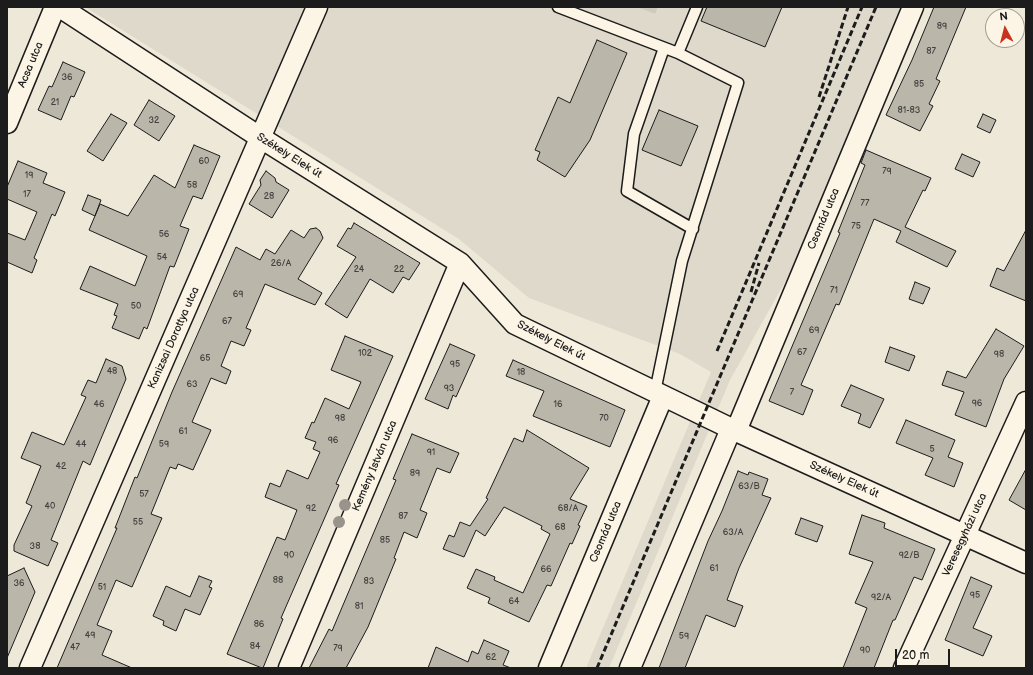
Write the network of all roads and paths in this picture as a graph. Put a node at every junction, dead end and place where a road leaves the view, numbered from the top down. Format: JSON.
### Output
{"nodes":[{"id":1,"x":56,"y":7,"type":"edge"},
{"id":2,"x":60,"y":7,"type":"edge"},
{"id":3,"x":317,"y":7,"type":"edge"},
{"id":4,"x":558,"y":7,"type":"edge"},
{"id":5,"x":697,"y":7,"type":"edge"},
{"id":6,"x":913,"y":7,"type":"edge"},
{"id":7,"x":664,"y":48,"type":"junction"},
{"id":8,"x":678,"y":53,"type":"junction"},
{"id":9,"x":7,"y":123,"type":"edge"},
{"id":10,"x":261,"y":138,"type":"junction"},
{"id":11,"x":693,"y":229,"type":"junction"},
{"id":12,"x":460,"y":263,"type":"junction"},
{"id":13,"x":659,"y":394,"type":"junction"},
{"id":14,"x":1026,"y":402,"type":"edge"},
{"id":15,"x":734,"y":430,"type":"junction"},
{"id":16,"x":965,"y":535,"type":"junction"},
{"id":17,"x":1026,"y":563,"type":"edge"},
{"id":18,"x":30,"y":668,"type":"edge"},
{"id":19,"x":289,"y":668,"type":"edge"},
{"id":20,"x":550,"y":668,"type":"edge"},
{"id":21,"x":630,"y":668,"type":"edge"},
{"id":22,"x":904,"y":668,"type":"edge"}],
"edges":[{"from":1,"to":9,"type":"street","name":"Acsa utca"},
{"from":2,"to":10,"type":"street","name":"Székely Elek út"},
{"from":3,"to":10,"type":"street","name":"Kanizsai Dorottya utca"},
{"from":4,"to":7,"type":"lane"},
{"from":5,"to":8,"type":"lane"},
{"from":6,"to":15,"type":"street","name":"Csomád utca"},
{"from":7,"to":8,"type":"lane"},
{"from":7,"to":11,"type":"lane"},
{"from":8,"to":11,"type":"lane"},
{"from":10,"to":12,"type":"street","name":"Székely Elek út"},
{"from":10,"to":18,"type":"street","name":"Kanizsai Dorottya utca"},
{"from":11,"to":13,"type":"lane"},
{"from":12,"to":13,"type":"street","name":"Székely Elek út"},
{"from":12,"to":19,"type":"street","name":"Kemény István utca"},
{"from":13,"to":15,"type":"street","name":"Székely Elek út"},
{"from":13,"to":20,"type":"street","name":"Csomád utca"},
{"from":14,"to":16,"type":"street","name":"Veresegyházi utca"},
{"from":15,"to":16,"type":"street","name":"Székely Elek út"},
{"from":15,"to":21,"type":"street","name":"Csomád utca"},
{"from":16,"to":17,"type":"street","name":"Székely Elek út"},
{"from":16,"to":22,"type":"street","name":"Veresegyházi utca"}]}
